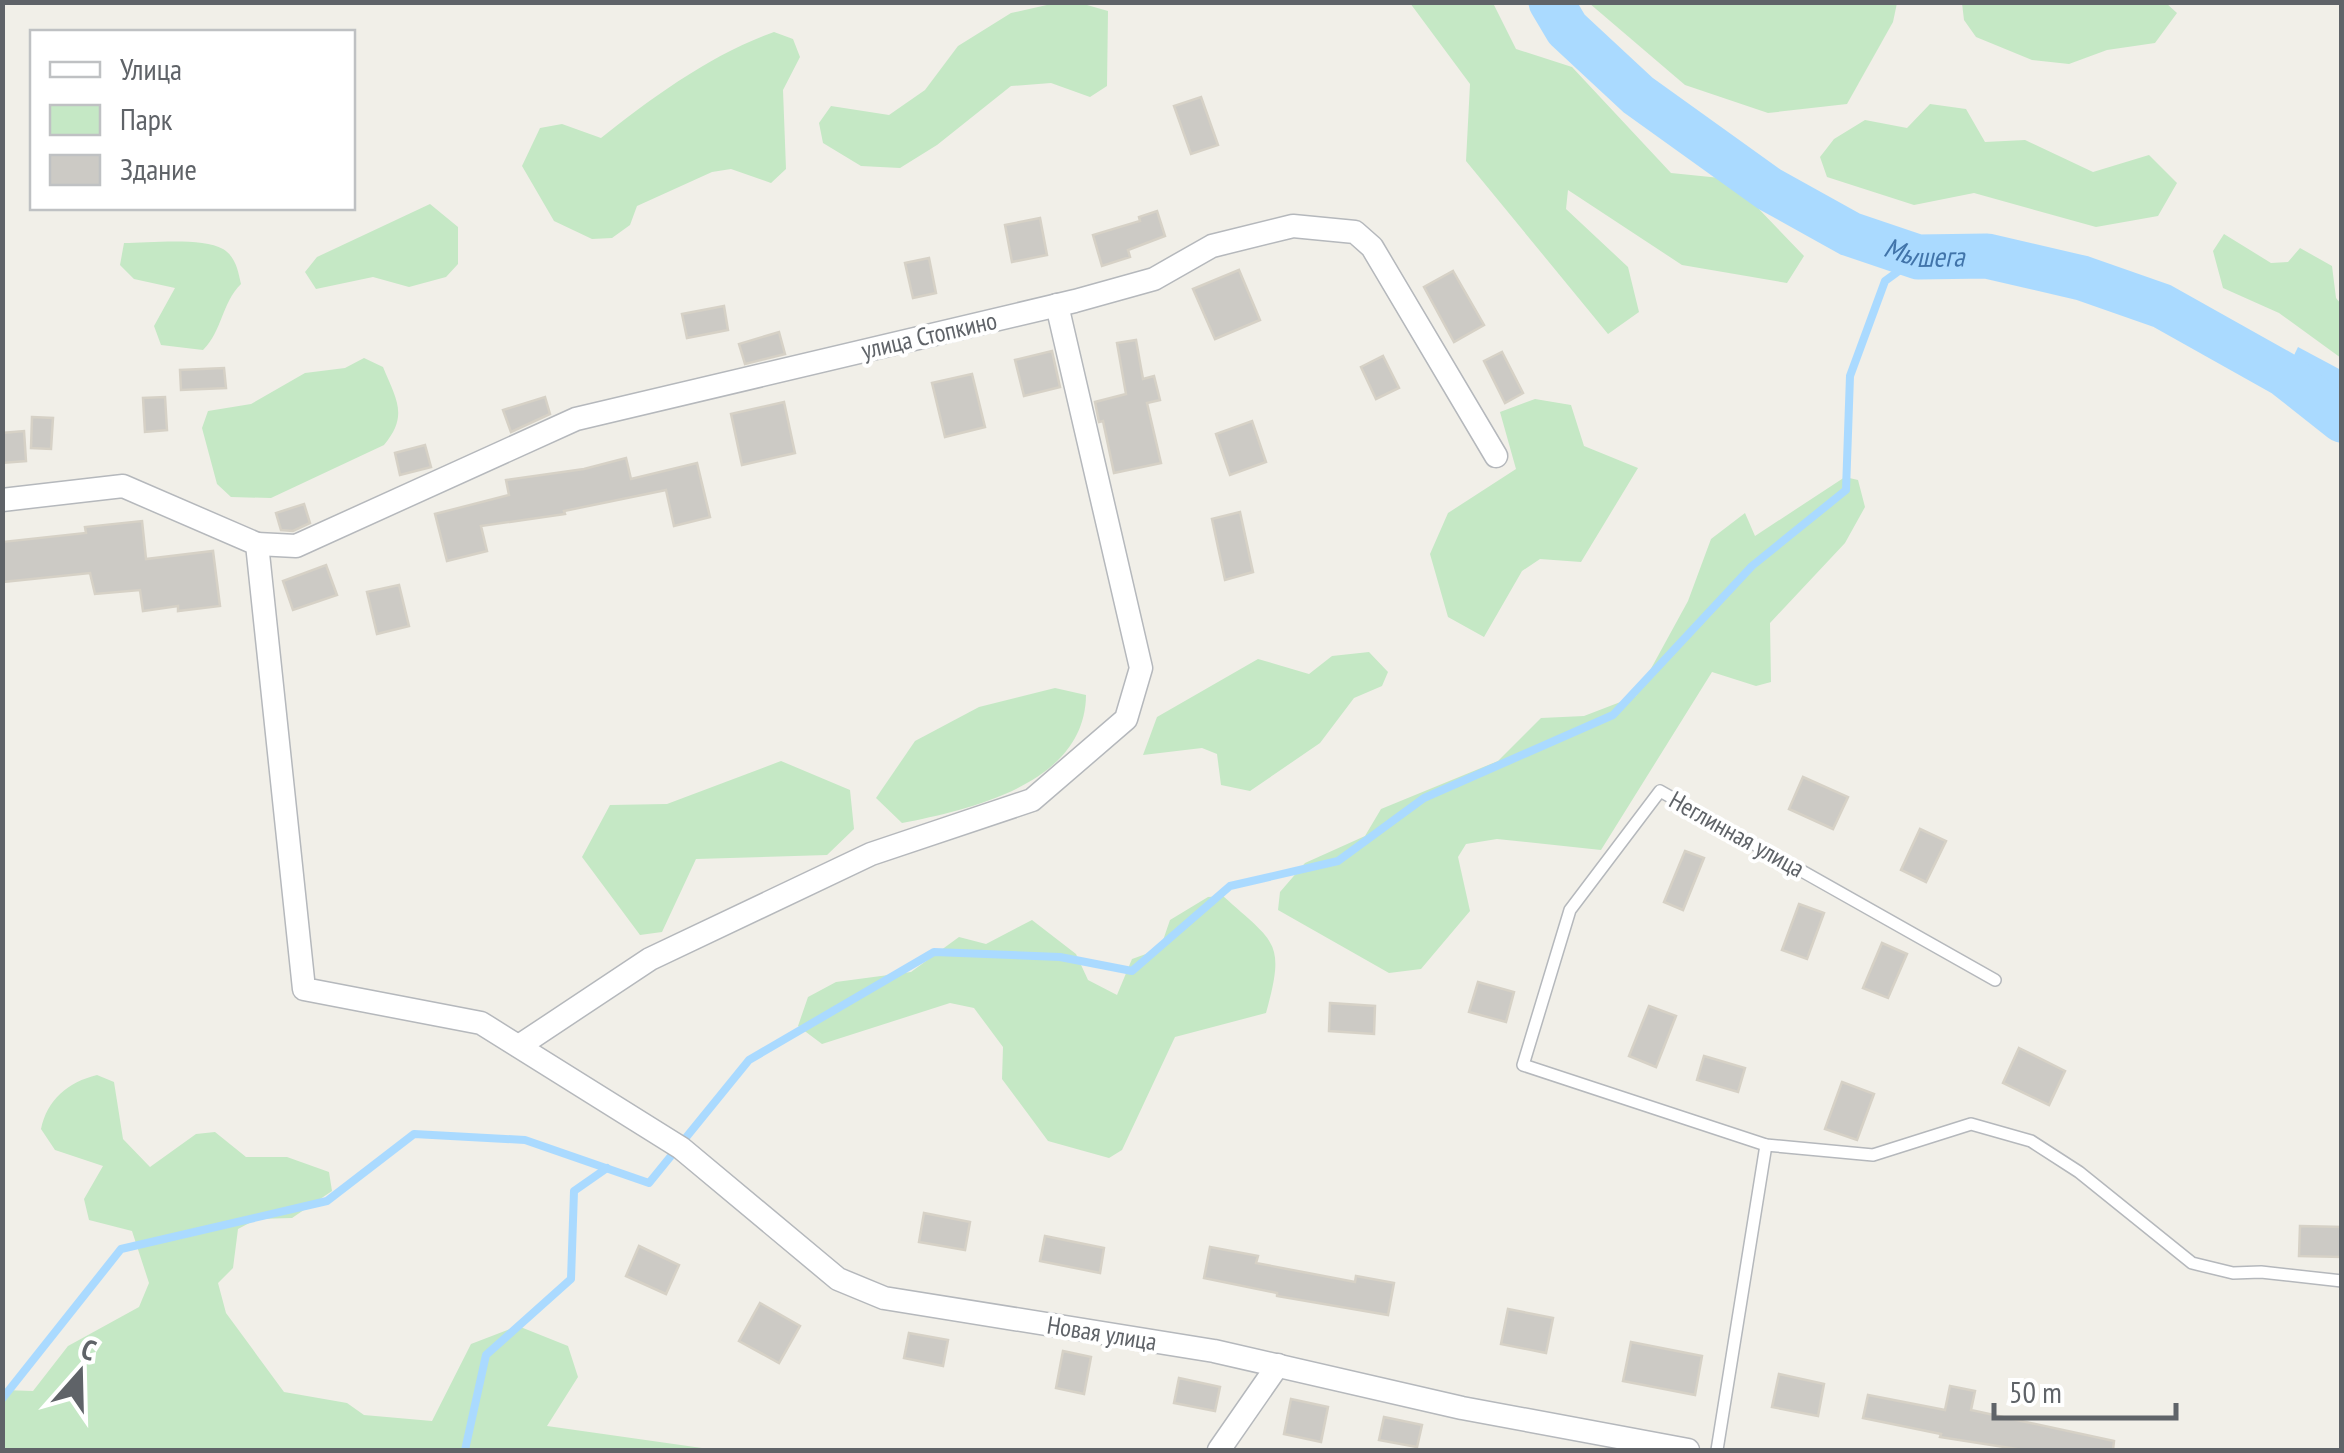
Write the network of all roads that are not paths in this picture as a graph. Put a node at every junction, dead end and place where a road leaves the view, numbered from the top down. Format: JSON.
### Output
{"nodes":[{"id":1,"x":1057,"y":305,"type":"junction"},
{"id":2,"x":1496,"y":456,"type":"dead end"},
{"id":3,"x":2,"y":500,"type":"edge"},
{"id":4,"x":257,"y":544,"type":"junction"},
{"id":5,"x":1994,"y":980,"type":"dead end"},
{"id":6,"x":519,"y":1046,"type":"junction"},
{"id":7,"x":1766,"y":1144,"type":"junction"},
{"id":8,"x":2342,"y":1281,"type":"edge"},
{"id":9,"x":1278,"y":1365,"type":"junction"},
{"id":10,"x":1218,"y":1450,"type":"edge"},
{"id":11,"x":1688,"y":1450,"type":"edge"},
{"id":12,"x":1717,"y":1450,"type":"edge"}],
"edges":[{"from":1,"to":2,"type":"street","name":"улица Стопкино"},
{"from":1,"to":4,"type":"street","name":"улица Стопкино"},
{"from":1,"to":6,"type":"street"},
{"from":3,"to":4,"type":"street"},
{"from":4,"to":6,"type":"street","name":"Новая улица"},
{"from":5,"to":7,"type":"lane","name":"Неглинная улица"},
{"from":6,"to":9,"type":"street","name":"Новая улица"},
{"from":7,"to":8,"type":"lane","name":"Неглинная улица"},
{"from":7,"to":12,"type":"lane"},
{"from":9,"to":10,"type":"street"},
{"from":9,"to":11,"type":"street","name":"Новая улица"}]}
